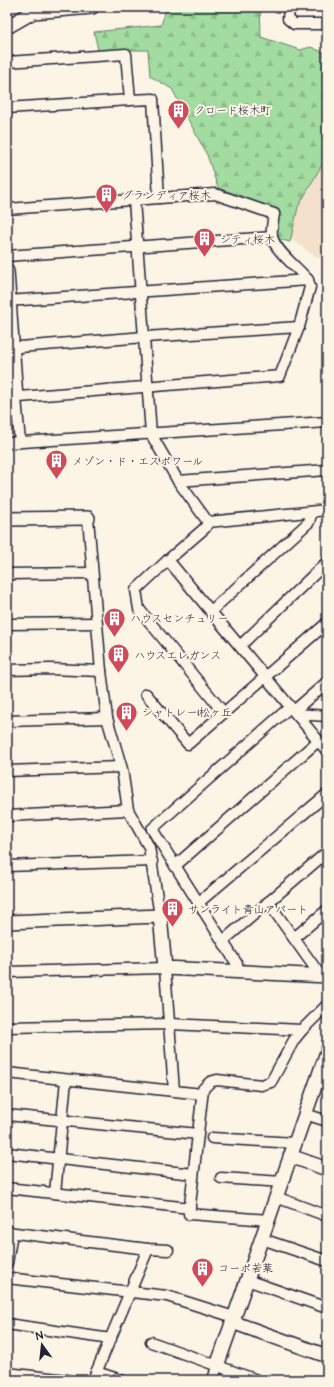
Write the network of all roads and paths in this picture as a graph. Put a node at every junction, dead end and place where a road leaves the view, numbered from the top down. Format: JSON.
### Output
{"nodes":[{"id":1,"x":92,"y":7,"type":"edge"},
{"id":2,"x":289,"y":7,"type":"edge"},
{"id":3,"x":327,"y":24,"type":"edge"},
{"id":4,"x":7,"y":27,"type":"edge"},
{"id":5,"x":7,"y":62,"type":"edge"},
{"id":6,"x":130,"y":100,"type":"junction"},
{"id":7,"x":7,"y":108,"type":"edge"},
{"id":8,"x":160,"y":198,"type":"junction"},
{"id":9,"x":134,"y":200,"type":"junction"},
{"id":10,"x":7,"y":209,"type":"edge"},
{"id":11,"x":272,"y":237,"type":"junction"},
{"id":12,"x":138,"y":246,"type":"junction"},
{"id":13,"x":7,"y":256,"type":"edge"},
{"id":14,"x":7,"y":271,"type":"edge"},
{"id":15,"x":308,"y":280,"type":"junction"},
{"id":16,"x":141,"y":291,"type":"junction"},
{"id":17,"x":8,"y":301,"type":"edge"},
{"id":18,"x":299,"y":327,"type":"junction"},
{"id":19,"x":145,"y":337,"type":"junction"},
{"id":20,"x":10,"y":348,"type":"edge"},
{"id":21,"x":147,"y":388,"type":"junction"},
{"id":22,"x":11,"y":398,"type":"edge"},
{"id":23,"x":327,"y":422,"type":"edge"},
{"id":24,"x":151,"y":434,"type":"junction"},
{"id":25,"x":20,"y":442,"type":"junction"},
{"id":26,"x":7,"y":443,"type":"edge"},
{"id":27,"x":327,"y":470,"type":"edge"},
{"id":28,"x":178,"y":481,"type":"junction"},
{"id":29,"x":327,"y":510,"type":"edge"},
{"id":30,"x":312,"y":512,"type":"junction"},
{"id":31,"x":88,"y":518,"type":"joint"},
{"id":32,"x":7,"y":519,"type":"edge"},
{"id":33,"x":208,"y":522,"type":"junction"},
{"id":34,"x":168,"y":560,"type":"junction"},
{"id":35,"x":327,"y":562,"type":"edge"},
{"id":36,"x":92,"y":573,"type":"junction"},
{"id":37,"x":7,"y":574,"type":"edge"},
{"id":38,"x":211,"y":611,"type":"junction"},
{"id":39,"x":96,"y":623,"type":"junction"},
{"id":40,"x":327,"y":623,"type":"edge"},
{"id":41,"x":7,"y":624,"type":"edge"},
{"id":42,"x":240,"y":646,"type":"junction"},
{"id":43,"x":7,"y":670,"type":"edge"},
{"id":44,"x":101,"y":671,"type":"junction"},
{"id":45,"x":265,"y":677,"type":"junction"},
{"id":46,"x":327,"y":682,"type":"edge"},
{"id":47,"x":146,"y":694,"type":"dead end"},
{"id":48,"x":293,"y":711,"type":"junction"},
{"id":49,"x":223,"y":712,"type":"junction"},
{"id":50,"x":327,"y":716,"type":"edge"},
{"id":51,"x":107,"y":718,"type":"junction"},
{"id":52,"x":7,"y":721,"type":"edge"},
{"id":53,"x":318,"y":741,"type":"junction"},
{"id":54,"x":327,"y":751,"type":"edge"},
{"id":55,"x":121,"y":766,"type":"junction"},
{"id":56,"x":7,"y":771,"type":"edge"},
{"id":57,"x":327,"y":794,"type":"edge"},
{"id":58,"x":128,"y":810,"type":"junction"},
{"id":59,"x":7,"y":816,"type":"edge"},
{"id":60,"x":327,"y":852,"type":"edge"},
{"id":61,"x":152,"y":861,"type":"junction"},
{"id":62,"x":7,"y":866,"type":"edge"},
{"id":63,"x":175,"y":866,"type":"junction"},
{"id":64,"x":268,"y":902,"type":"junction"},
{"id":65,"x":198,"y":903,"type":"junction"},
{"id":66,"x":327,"y":910,"type":"edge"},
{"id":67,"x":160,"y":916,"type":"junction"},
{"id":68,"x":7,"y":922,"type":"edge"},
{"id":69,"x":294,"y":938,"type":"junction"},
{"id":70,"x":223,"y":941,"type":"junction"},
{"id":71,"x":165,"y":968,"type":"junction"},
{"id":72,"x":7,"y":972,"type":"edge"},
{"id":73,"x":238,"y":972,"type":"junction"},
{"id":74,"x":324,"y":976,"type":"edge"},
{"id":75,"x":327,"y":1005,"type":"edge"},
{"id":76,"x":170,"y":1024,"type":"junction"},
{"id":77,"x":7,"y":1027,"type":"edge"},
{"id":78,"x":302,"y":1030,"type":"junction"},
{"id":79,"x":327,"y":1052,"type":"edge"},
{"id":80,"x":7,"y":1073,"type":"edge"},
{"id":81,"x":324,"y":1074,"type":"edge"},
{"id":82,"x":66,"y":1080,"type":"junction"},
{"id":83,"x":174,"y":1091,"type":"junction"},
{"id":84,"x":202,"y":1094,"type":"junction"},
{"id":85,"x":305,"y":1114,"type":"junction"},
{"id":86,"x":7,"y":1115,"type":"edge"},
{"id":87,"x":62,"y":1121,"type":"junction"},
{"id":88,"x":327,"y":1121,"type":"edge"},
{"id":89,"x":198,"y":1134,"type":"junction"},
{"id":90,"x":212,"y":1138,"type":"dead end"},
{"id":91,"x":295,"y":1143,"type":"junction"},
{"id":92,"x":7,"y":1153,"type":"edge"},
{"id":93,"x":290,"y":1156,"type":"junction"},
{"id":94,"x":58,"y":1159,"type":"junction"},
{"id":95,"x":327,"y":1169,"type":"edge"},
{"id":96,"x":193,"y":1174,"type":"junction"},
{"id":97,"x":221,"y":1178,"type":"dead end"},
{"id":98,"x":282,"y":1182,"type":"junction"},
{"id":99,"x":7,"y":1188,"type":"edge"},
{"id":100,"x":55,"y":1193,"type":"junction"},
{"id":101,"x":276,"y":1197,"type":"junction"},
{"id":102,"x":190,"y":1208,"type":"junction"},
{"id":103,"x":327,"y":1216,"type":"edge"},
{"id":104,"x":269,"y":1220,"type":"junction"},
{"id":105,"x":9,"y":1232,"type":"edge"},
{"id":106,"x":262,"y":1239,"type":"junction"},
{"id":107,"x":148,"y":1249,"type":"junction"},
{"id":108,"x":168,"y":1250,"type":"dead end"},
{"id":109,"x":327,"y":1261,"type":"edge"},
{"id":110,"x":7,"y":1263,"type":"edge"},
{"id":111,"x":7,"y":1278,"type":"edge"},
{"id":112,"x":247,"y":1280,"type":"junction"},
{"id":113,"x":130,"y":1293,"type":"junction"},
{"id":114,"x":327,"y":1308,"type":"edge"},
{"id":115,"x":233,"y":1319,"type":"junction"},
{"id":116,"x":7,"y":1324,"type":"edge"},
{"id":117,"x":111,"y":1339,"type":"junction"},
{"id":118,"x":151,"y":1342,"type":"dead end"},
{"id":119,"x":327,"y":1356,"type":"edge"},
{"id":120,"x":217,"y":1366,"type":"junction"},
{"id":121,"x":7,"y":1373,"type":"edge"},
{"id":122,"x":95,"y":1376,"type":"edge"},
{"id":123,"x":67,"y":1380,"type":"edge"},
{"id":124,"x":121,"y":1380,"type":"edge"},
{"id":125,"x":213,"y":1380,"type":"edge"},
{"id":126,"x":257,"y":1380,"type":"edge"}],
"edges":[{"from":1,"to":4,"type":"street"},
{"from":2,"to":3,"type":"street"},
{"from":5,"to":6,"type":"street"},
{"from":6,"to":7,"type":"street"},
{"from":6,"to":8,"type":"street"},
{"from":8,"to":9,"type":"street"},
{"from":8,"to":11,"type":"street"},
{"from":9,"to":10,"type":"street"},
{"from":9,"to":12,"type":"street"},
{"from":11,"to":12,"type":"street"},
{"from":11,"to":15,"type":"street"},
{"from":12,"to":13,"type":"street"},
{"from":12,"to":16,"type":"street"},
{"from":14,"to":17,"type":"street"},
{"from":15,"to":16,"type":"street"},
{"from":15,"to":18,"type":"street"},
{"from":16,"to":17,"type":"street"},
{"from":16,"to":19,"type":"street"},
{"from":17,"to":20,"type":"street"},
{"from":18,"to":19,"type":"street"},
{"from":18,"to":21,"type":"street"},
{"from":19,"to":20,"type":"street"},
{"from":19,"to":21,"type":"street"},
{"from":20,"to":22,"type":"street"},
{"from":21,"to":22,"type":"street"},
{"from":21,"to":24,"type":"street"},
{"from":22,"to":25,"type":"street"},
{"from":23,"to":24,"type":"street"},
{"from":24,"to":25,"type":"street"},
{"from":24,"to":28,"type":"street"},
{"from":25,"to":26,"type":"street"},
{"from":27,"to":28,"type":"street"},
{"from":28,"to":33,"type":"street"},
{"from":29,"to":30,"type":"street"},
{"from":30,"to":33,"type":"street"},
{"from":30,"to":38,"type":"street"},
{"from":31,"to":32,"type":"street"},
{"from":31,"to":36,"type":"street"},
{"from":33,"to":34,"type":"street"},
{"from":34,"to":38,"type":"street"},
{"from":34,"to":49,"type":"street"},
{"from":35,"to":42,"type":"street"},
{"from":36,"to":37,"type":"street"},
{"from":36,"to":39,"type":"street"},
{"from":38,"to":42,"type":"street"},
{"from":39,"to":41,"type":"street"},
{"from":39,"to":44,"type":"street"},
{"from":40,"to":45,"type":"street"},
{"from":42,"to":45,"type":"street"},
{"from":43,"to":44,"type":"street"},
{"from":44,"to":51,"type":"street"},
{"from":45,"to":48,"type":"street"},
{"from":45,"to":49,"type":"street"},
{"from":46,"to":48,"type":"street"},
{"from":47,"to":49,"type":"street"},
{"from":48,"to":50,"type":"street"},
{"from":48,"to":53,"type":"street"},
{"from":48,"to":63,"type":"street"},
{"from":51,"to":52,"type":"street"},
{"from":51,"to":55,"type":"street"},
{"from":53,"to":54,"type":"street"},
{"from":53,"to":63,"type":"street"},
{"from":55,"to":56,"type":"street"},
{"from":55,"to":58,"type":"street"},
{"from":57,"to":65,"type":"street"},
{"from":58,"to":59,"type":"street"},
{"from":58,"to":61,"type":"street"},
{"from":60,"to":64,"type":"street"},
{"from":61,"to":62,"type":"street"},
{"from":61,"to":67,"type":"street"},
{"from":63,"to":65,"type":"street"},
{"from":64,"to":69,"type":"street"},
{"from":64,"to":70,"type":"street"},
{"from":65,"to":70,"type":"street"},
{"from":66,"to":69,"type":"street"},
{"from":67,"to":68,"type":"street"},
{"from":67,"to":71,"type":"street"},
{"from":69,"to":74,"type":"street"},
{"from":70,"to":73,"type":"street"},
{"from":71,"to":72,"type":"street"},
{"from":71,"to":73,"type":"street"},
{"from":71,"to":76,"type":"street"},
{"from":73,"to":74,"type":"street"},
{"from":75,"to":78,"type":"street"},
{"from":76,"to":77,"type":"street"},
{"from":76,"to":78,"type":"street"},
{"from":76,"to":83,"type":"street"},
{"from":78,"to":84,"type":"street"},
{"from":79,"to":81,"type":"street"},
{"from":80,"to":82,"type":"street"},
{"from":81,"to":85,"type":"street"},
{"from":82,"to":83,"type":"street"},
{"from":82,"to":87,"type":"street"},
{"from":83,"to":84,"type":"street"},
{"from":84,"to":89,"type":"street"},
{"from":85,"to":88,"type":"street"},
{"from":85,"to":91,"type":"street"},
{"from":86,"to":87,"type":"street"},
{"from":87,"to":89,"type":"street"},
{"from":87,"to":94,"type":"street"},
{"from":89,"to":96,"type":"street"},
{"from":90,"to":91,"type":"street"},
{"from":91,"to":93,"type":"street"},
{"from":92,"to":94,"type":"street"},
{"from":93,"to":95,"type":"street"},
{"from":93,"to":98,"type":"street"},
{"from":94,"to":96,"type":"street"},
{"from":94,"to":100,"type":"street"},
{"from":96,"to":102,"type":"street"},
{"from":97,"to":98,"type":"street"},
{"from":98,"to":101,"type":"street"},
{"from":99,"to":100,"type":"street"},
{"from":100,"to":102,"type":"street"},
{"from":101,"to":103,"type":"street"},
{"from":101,"to":104,"type":"street"},
{"from":102,"to":104,"type":"street"},
{"from":104,"to":106,"type":"street"},
{"from":105,"to":107,"type":"street"},
{"from":105,"to":110,"type":"street"},
{"from":106,"to":109,"type":"street"},
{"from":106,"to":112,"type":"street"},
{"from":107,"to":108,"type":"street"},
{"from":107,"to":113,"type":"street"},
{"from":111,"to":113,"type":"street"},
{"from":112,"to":114,"type":"street"},
{"from":112,"to":115,"type":"street"},
{"from":113,"to":115,"type":"street"},
{"from":113,"to":117,"type":"street"},
{"from":115,"to":119,"type":"street"},
{"from":115,"to":120,"type":"street"},
{"from":116,"to":117,"type":"street"},
{"from":117,"to":122,"type":"street"},
{"from":118,"to":120,"type":"street"},
{"from":120,"to":125,"type":"street"},
{"from":120,"to":126,"type":"street"},
{"from":121,"to":123,"type":"street"},
{"from":122,"to":124,"type":"street"}]}
